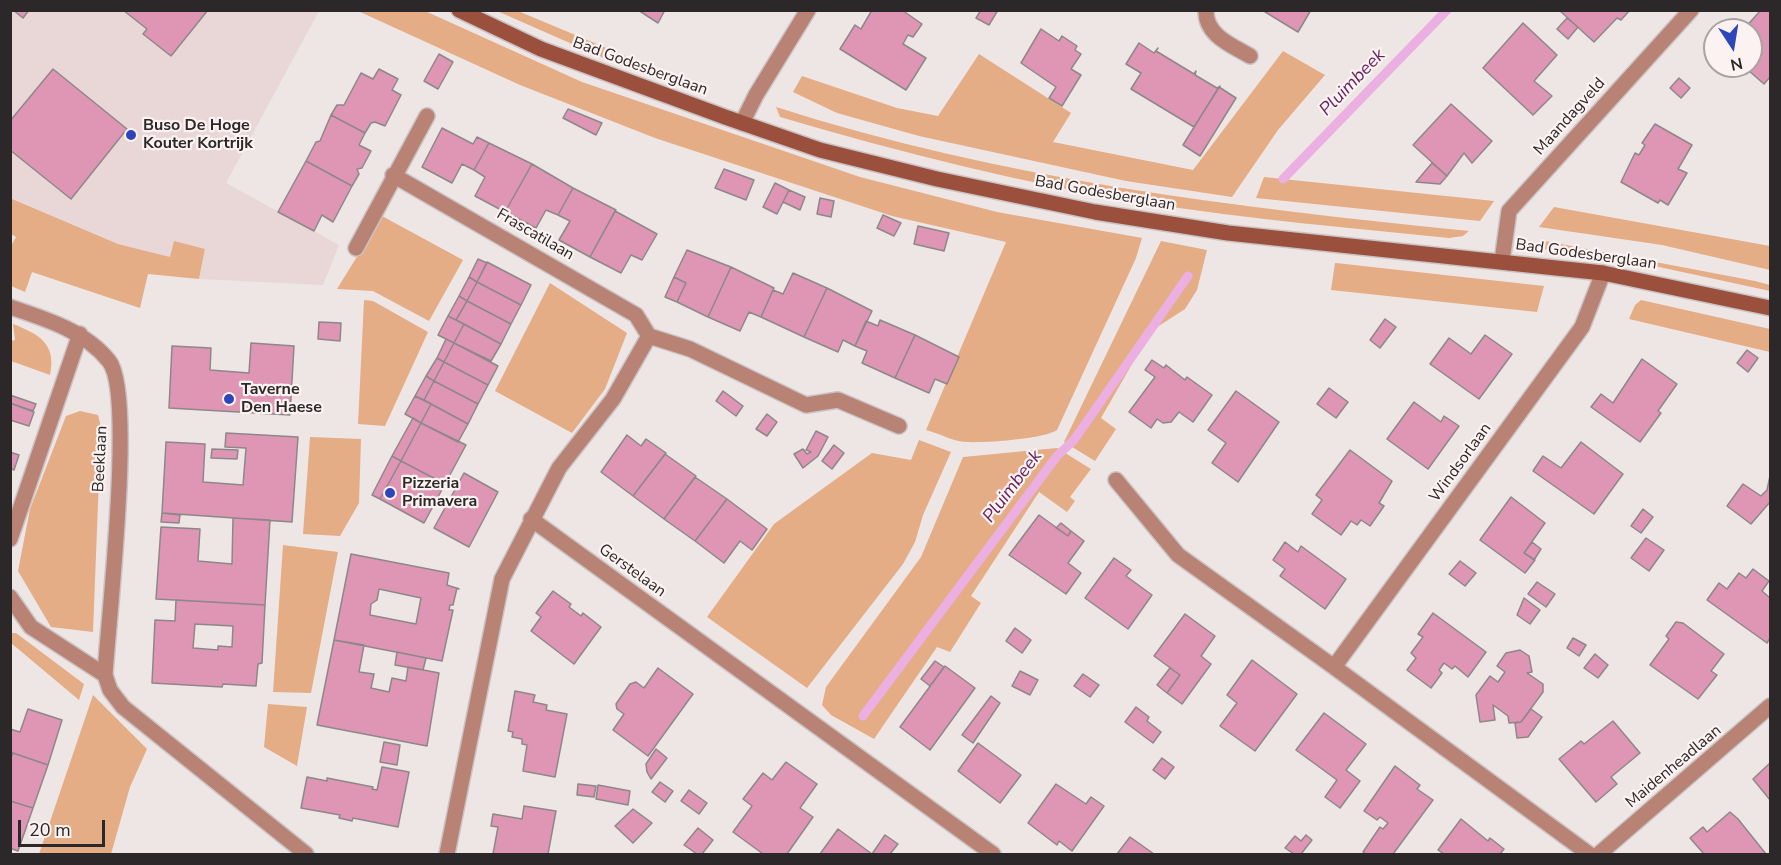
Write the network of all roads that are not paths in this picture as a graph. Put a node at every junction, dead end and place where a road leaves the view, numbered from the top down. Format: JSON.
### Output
{"nodes":[{"id":1,"x":459,"y":10,"type":"edge"},
{"id":2,"x":808,"y":10,"type":"edge"},
{"id":3,"x":1206,"y":10,"type":"edge"},
{"id":4,"x":1691,"y":10,"type":"edge"},
{"id":5,"x":1250,"y":56,"type":"dead end"},
{"id":6,"x":427,"y":116,"type":"dead end"},
{"id":7,"x":742,"y":123,"type":"junction"},
{"id":8,"x":393,"y":175,"type":"junction"},
{"id":9,"x":356,"y":248,"type":"dead end"},
{"id":10,"x":1502,"y":261,"type":"junction"},
{"id":11,"x":1603,"y":273,"type":"junction"},
{"id":12,"x":10,"y":307,"type":"edge"},
{"id":13,"x":1770,"y":308,"type":"edge"},
{"id":14,"x":80,"y":334,"type":"junction"},
{"id":15,"x":649,"y":336,"type":"junction"},
{"id":16,"x":899,"y":426,"type":"dead end"},
{"id":17,"x":1116,"y":480,"type":"dead end"},
{"id":18,"x":531,"y":519,"type":"junction"},
{"id":19,"x":10,"y":539,"type":"edge"},
{"id":20,"x":10,"y":597,"type":"edge"},
{"id":21,"x":1334,"y":667,"type":"junction"},
{"id":22,"x":105,"y":675,"type":"junction"},
{"id":23,"x":1770,"y":706,"type":"edge"},
{"id":24,"x":306,"y":855,"type":"edge"},
{"id":25,"x":447,"y":855,"type":"edge"},
{"id":26,"x":993,"y":855,"type":"edge"},
{"id":27,"x":1589,"y":855,"type":"edge"},
{"id":28,"x":1599,"y":855,"type":"edge"}],
"edges":[{"from":1,"to":7,"type":"street","name":"Bad Godesberglaan"},
{"from":2,"to":7,"type":"street"},
{"from":3,"to":5,"type":"street"},
{"from":4,"to":10,"type":"street","name":"Maandagveld"},
{"from":6,"to":8,"type":"street"},
{"from":7,"to":10,"type":"street","name":"Bad Godesberglaan"},
{"from":8,"to":9,"type":"street"},
{"from":8,"to":15,"type":"street","name":"Frascatilaan"},
{"from":10,"to":11,"type":"street","name":"Bad Godesberglaan"},
{"from":11,"to":13,"type":"street","name":"Bad Godesberglaan"},
{"from":11,"to":21,"type":"street","name":"Windsorlaan"},
{"from":12,"to":14,"type":"street","name":"Beeklaan"},
{"from":14,"to":19,"type":"street"},
{"from":14,"to":22,"type":"street","name":"Beeklaan"},
{"from":15,"to":16,"type":"street"},
{"from":15,"to":18,"type":"street"},
{"from":17,"to":21,"type":"street"},
{"from":18,"to":25,"type":"street"},
{"from":18,"to":26,"type":"street","name":"Gerstelaan"},
{"from":20,"to":22,"type":"street"},
{"from":21,"to":27,"type":"street"},
{"from":22,"to":24,"type":"street"},
{"from":23,"to":28,"type":"street","name":"Maidenheadlaan"}]}
